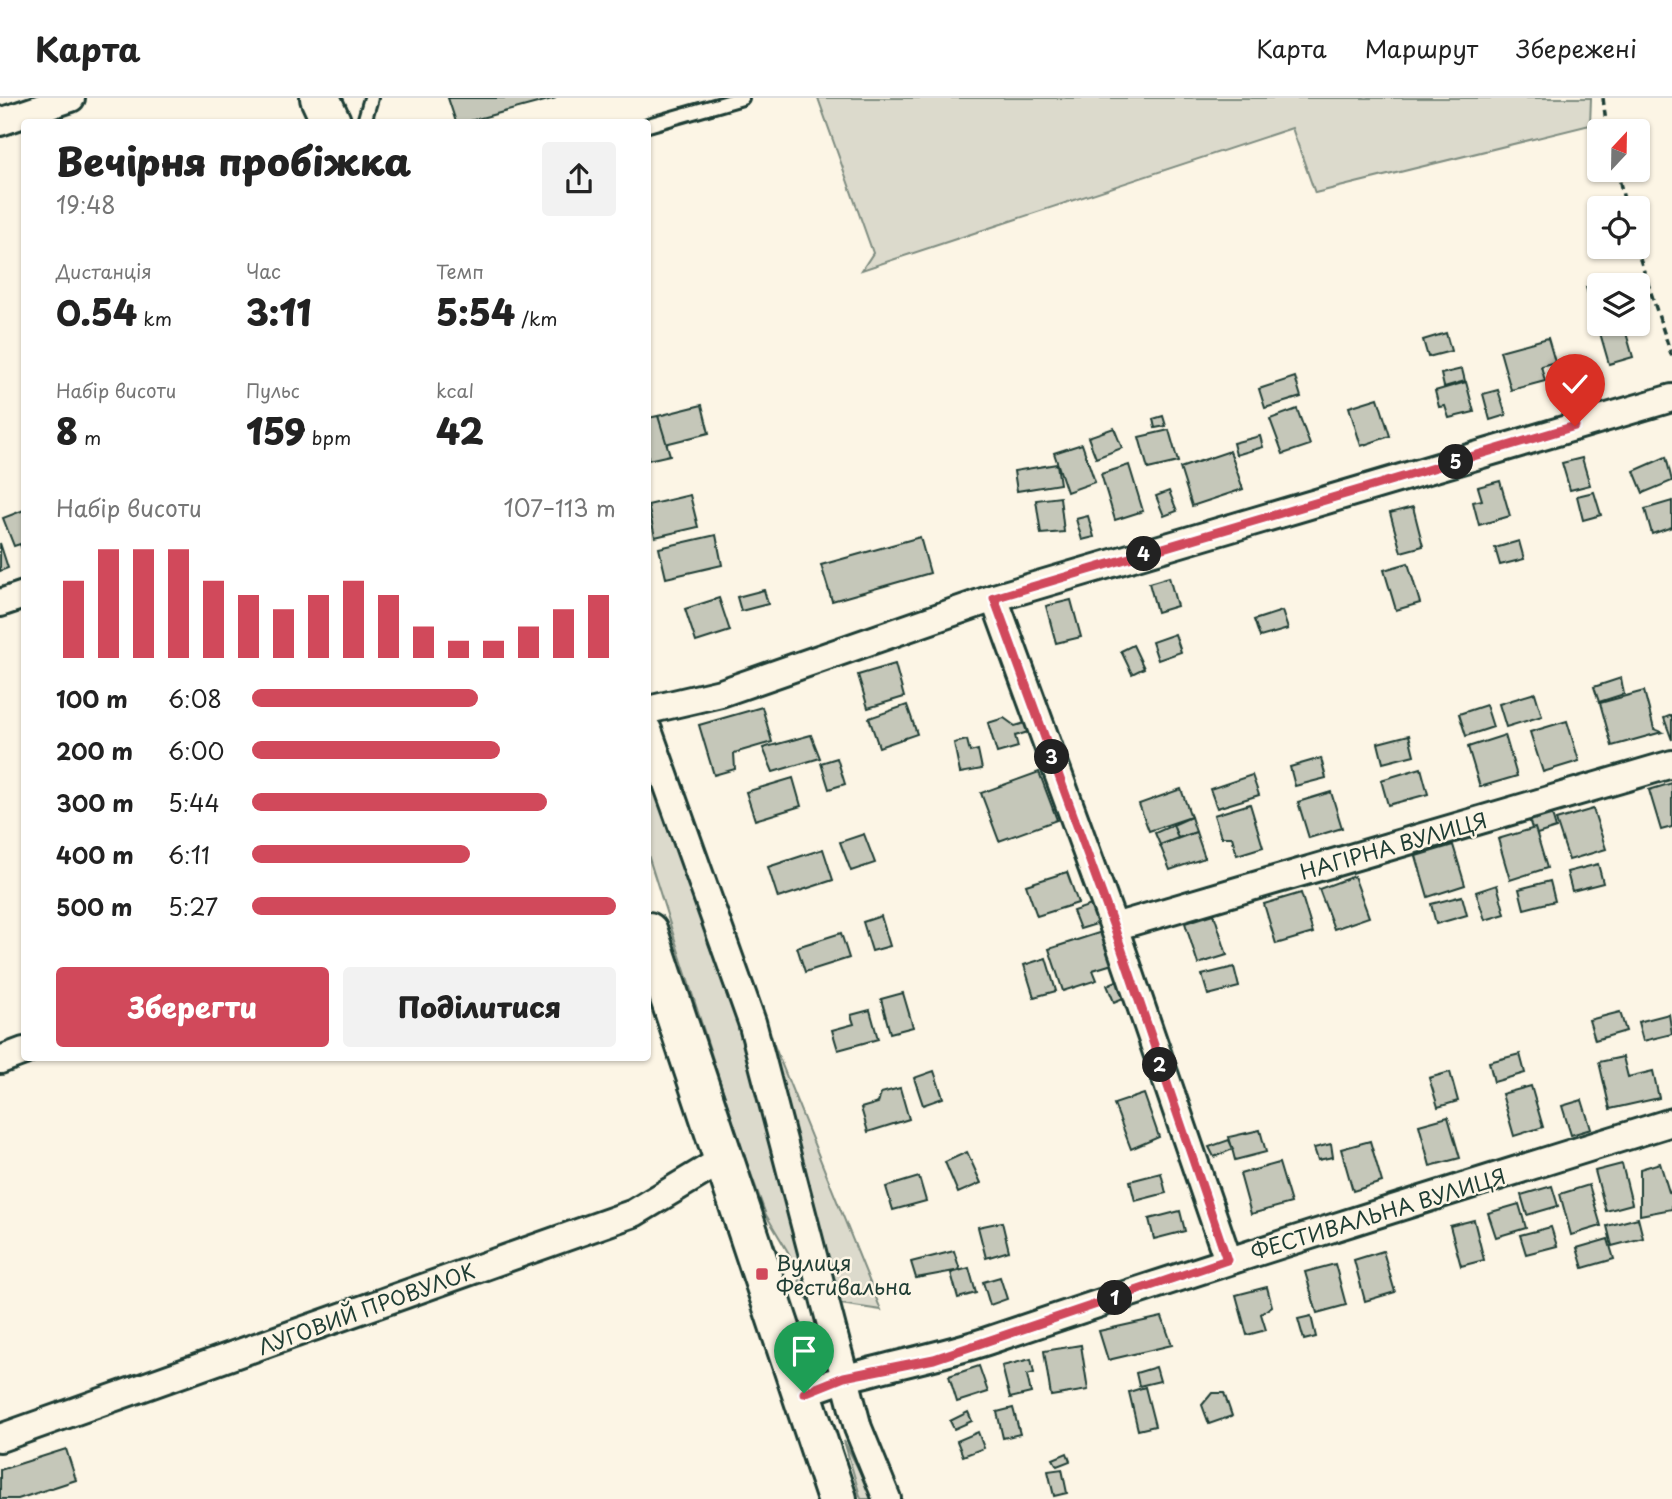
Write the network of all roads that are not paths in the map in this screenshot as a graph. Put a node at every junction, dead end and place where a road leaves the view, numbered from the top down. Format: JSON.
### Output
{"nodes":[{"id":1,"x":71,"y":98,"type":"edge"},
{"id":2,"x":320,"y":98,"type":"edge"},
{"id":3,"x":370,"y":98,"type":"edge"},
{"id":4,"x":742,"y":98,"type":"edge"},
{"id":5,"x":330,"y":119,"type":"edge"},
{"id":6,"x":365,"y":119,"type":"edge"},
{"id":7,"x":0,"y":122,"type":"edge"},
{"id":8,"x":651,"y":124,"type":"edge"},
{"id":9,"x":1672,"y":398,"type":"edge"},
{"id":10,"x":21,"y":596,"type":"edge"},
{"id":11,"x":994,"y":598,"type":"junction"},
{"id":12,"x":0,"y":603,"type":"edge"},
{"id":13,"x":651,"y":709,"type":"edge"},
{"id":14,"x":651,"y":738,"type":"edge"},
{"id":15,"x":1672,"y":764,"type":"edge"},
{"id":16,"x":1114,"y":927,"type":"junction"},
{"id":17,"x":651,"y":941,"type":"edge"},
{"id":18,"x":21,"y":1052,"type":"edge"},
{"id":19,"x":0,"y":1060,"type":"edge"},
{"id":20,"x":1672,"y":1122,"type":"edge"},
{"id":21,"x":723,"y":1160,"type":"junction"},
{"id":22,"x":1227,"y":1260,"type":"junction"},
{"id":23,"x":844,"y":1377,"type":"junction"},
{"id":24,"x":804,"y":1393,"type":"junction"},
{"id":25,"x":0,"y":1438,"type":"edge"},
{"id":26,"x":837,"y":1499,"type":"edge"},
{"id":27,"x":887,"y":1499,"type":"edge"}],
"edges":[{"from":1,"to":7,"type":"street"},
{"from":2,"to":5,"type":"main road"},
{"from":3,"to":6,"type":"lane"},
{"from":4,"to":8,"type":"lane"},
{"from":9,"to":11,"type":"street"},
{"from":10,"to":12,"type":"street"},
{"from":11,"to":13,"type":"street"},
{"from":11,"to":16,"type":"street"},
{"from":14,"to":23,"type":"street"},
{"from":15,"to":16,"type":"street","name":"НАГІРНА ВУЛИЦЯ"},
{"from":16,"to":22,"type":"street"},
{"from":17,"to":21,"type":"main road"},
{"from":18,"to":19,"type":"street"},
{"from":20,"to":22,"type":"street","name":"ФЕСТИВАЛЬНА ВУЛИЦЯ"},
{"from":21,"to":24,"type":"main road"},
{"from":21,"to":25,"type":"street","name":"ЛУГОВИЙ ПРОВУЛОК"},
{"from":22,"to":23,"type":"street","name":"ФЕСТИВАЛЬНА ВУЛИЦЯ"},
{"from":23,"to":24,"type":"street","name":"ФЕСТИВАЛЬНА ВУЛИЦЯ"},
{"from":23,"to":27,"type":"street"},
{"from":24,"to":26,"type":"main road"}]}
